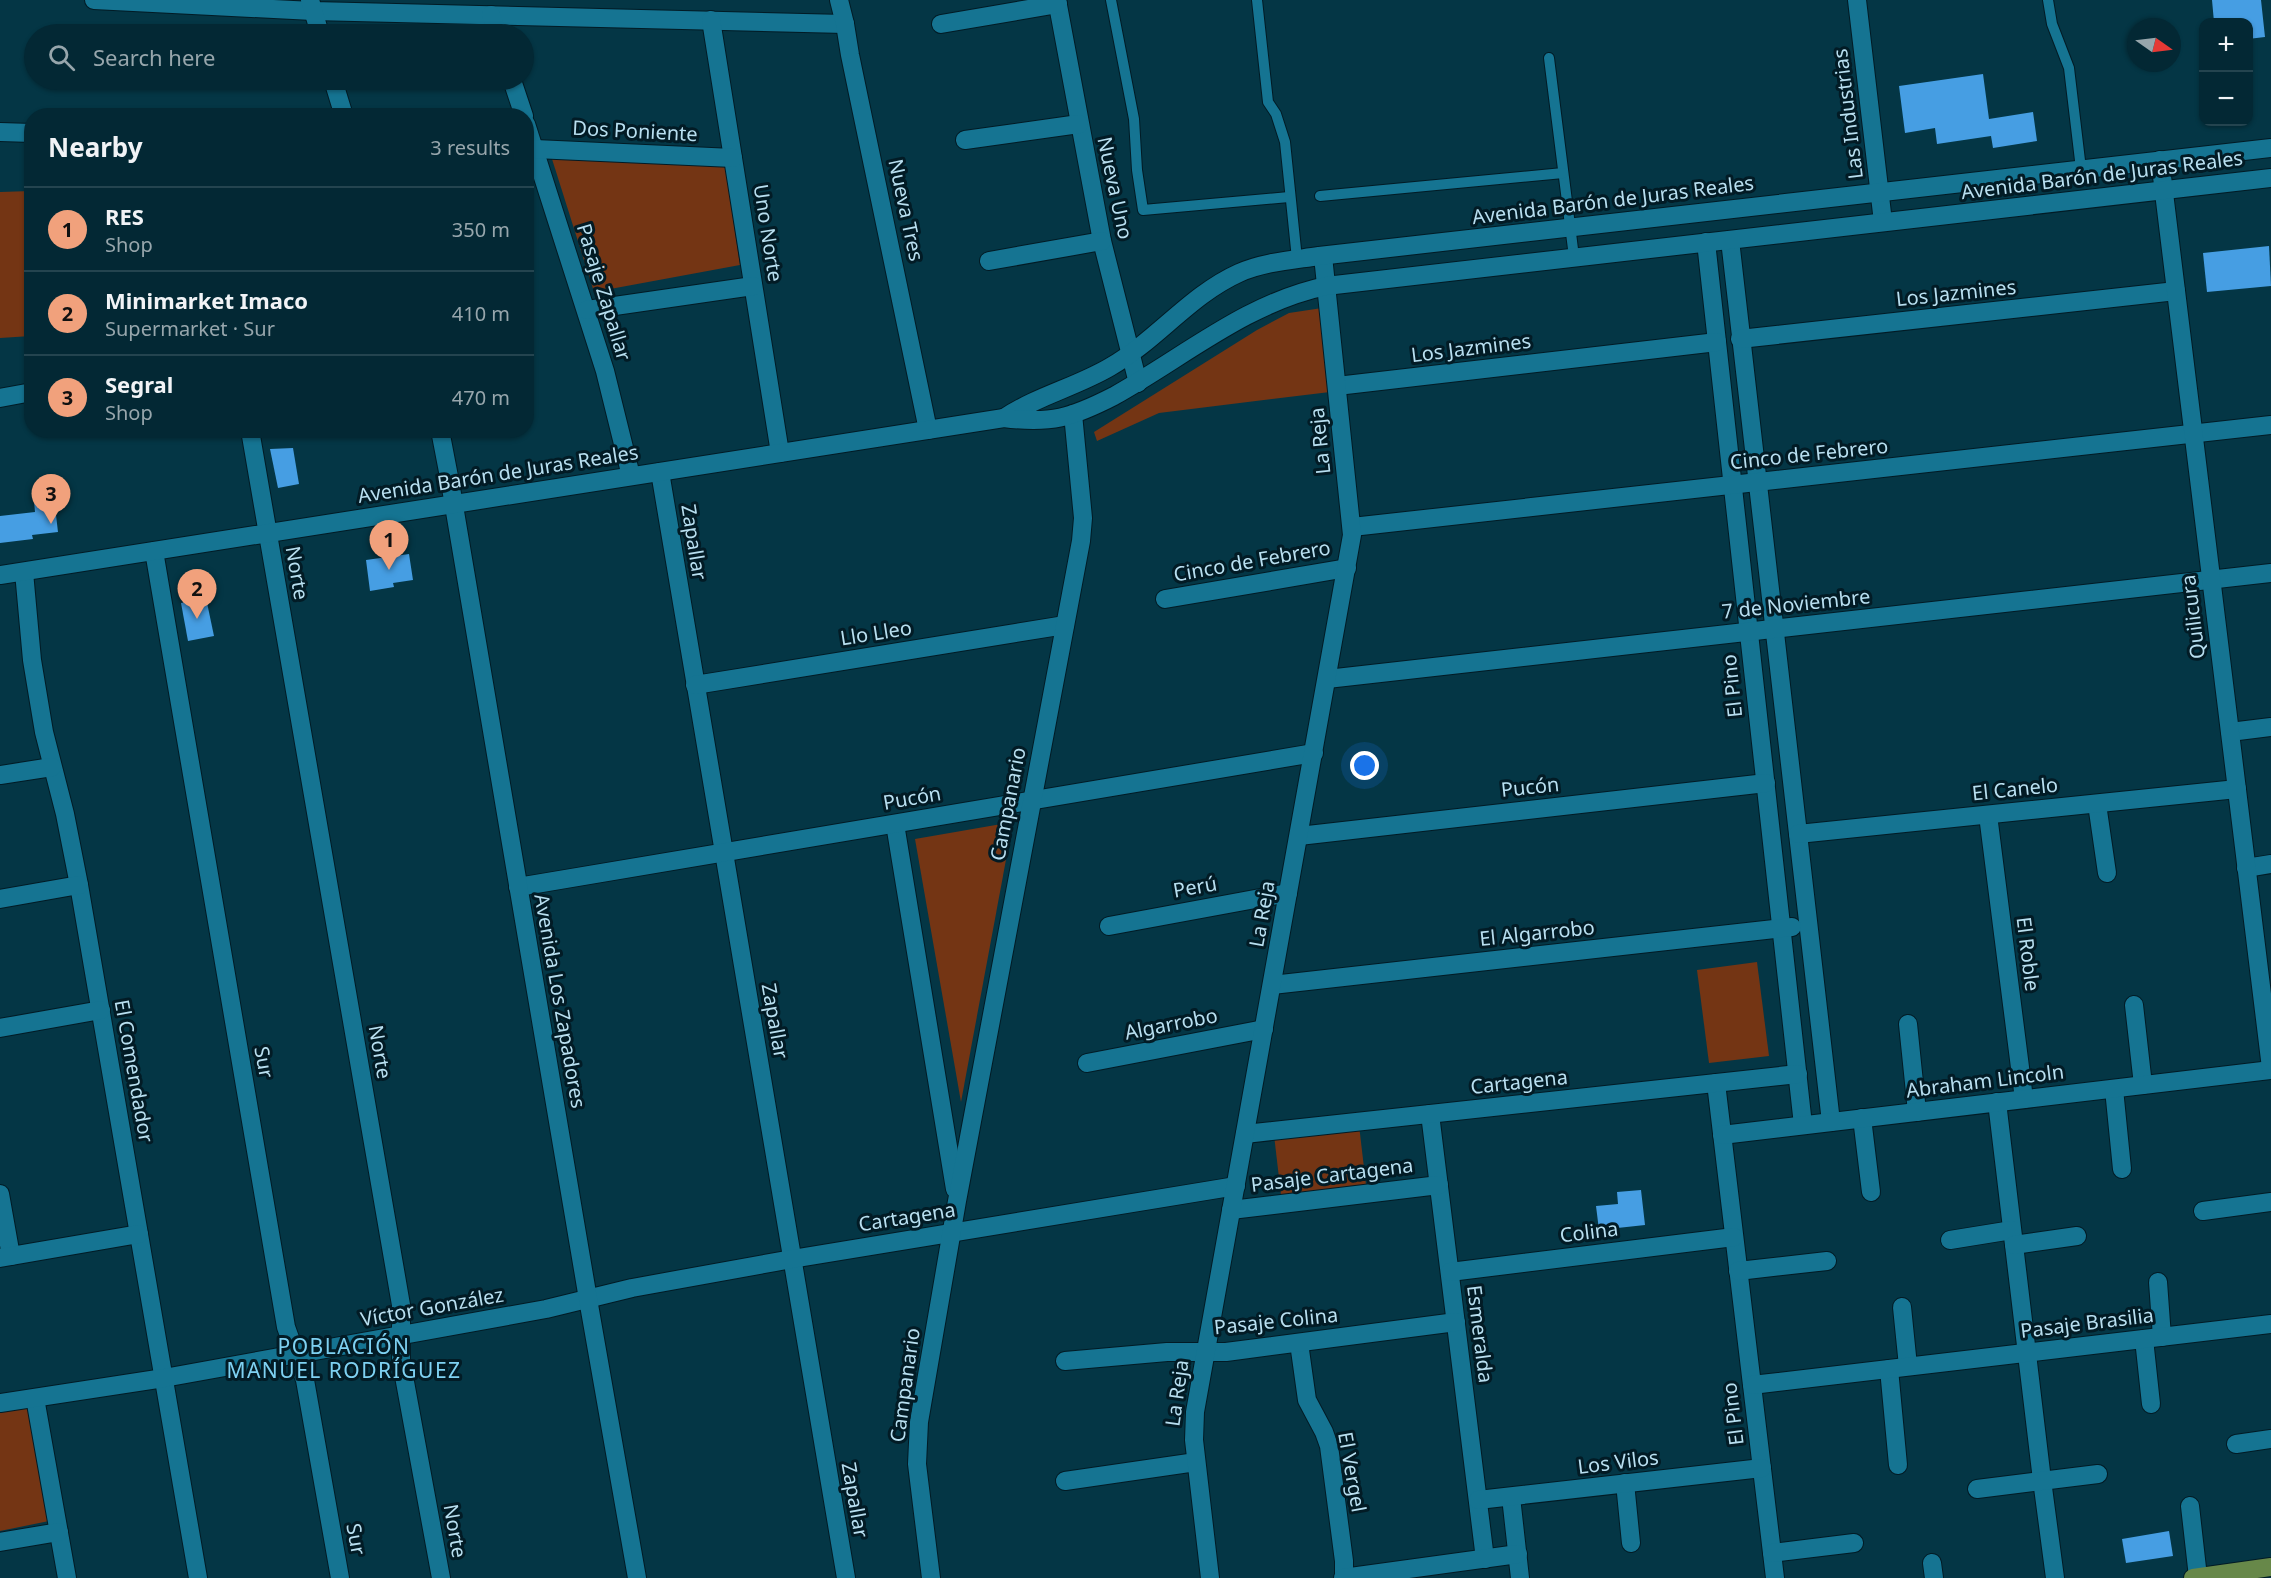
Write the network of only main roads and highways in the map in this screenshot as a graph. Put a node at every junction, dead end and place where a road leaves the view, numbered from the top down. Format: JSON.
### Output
{"nodes":[{"id":1,"x":2271,"y":1567,"type":"edge"},
{"id":2,"x":2195,"y":1577,"type":"edge"}],
"edges":[{"from":1,"to":2,"type":"main road"}]}
